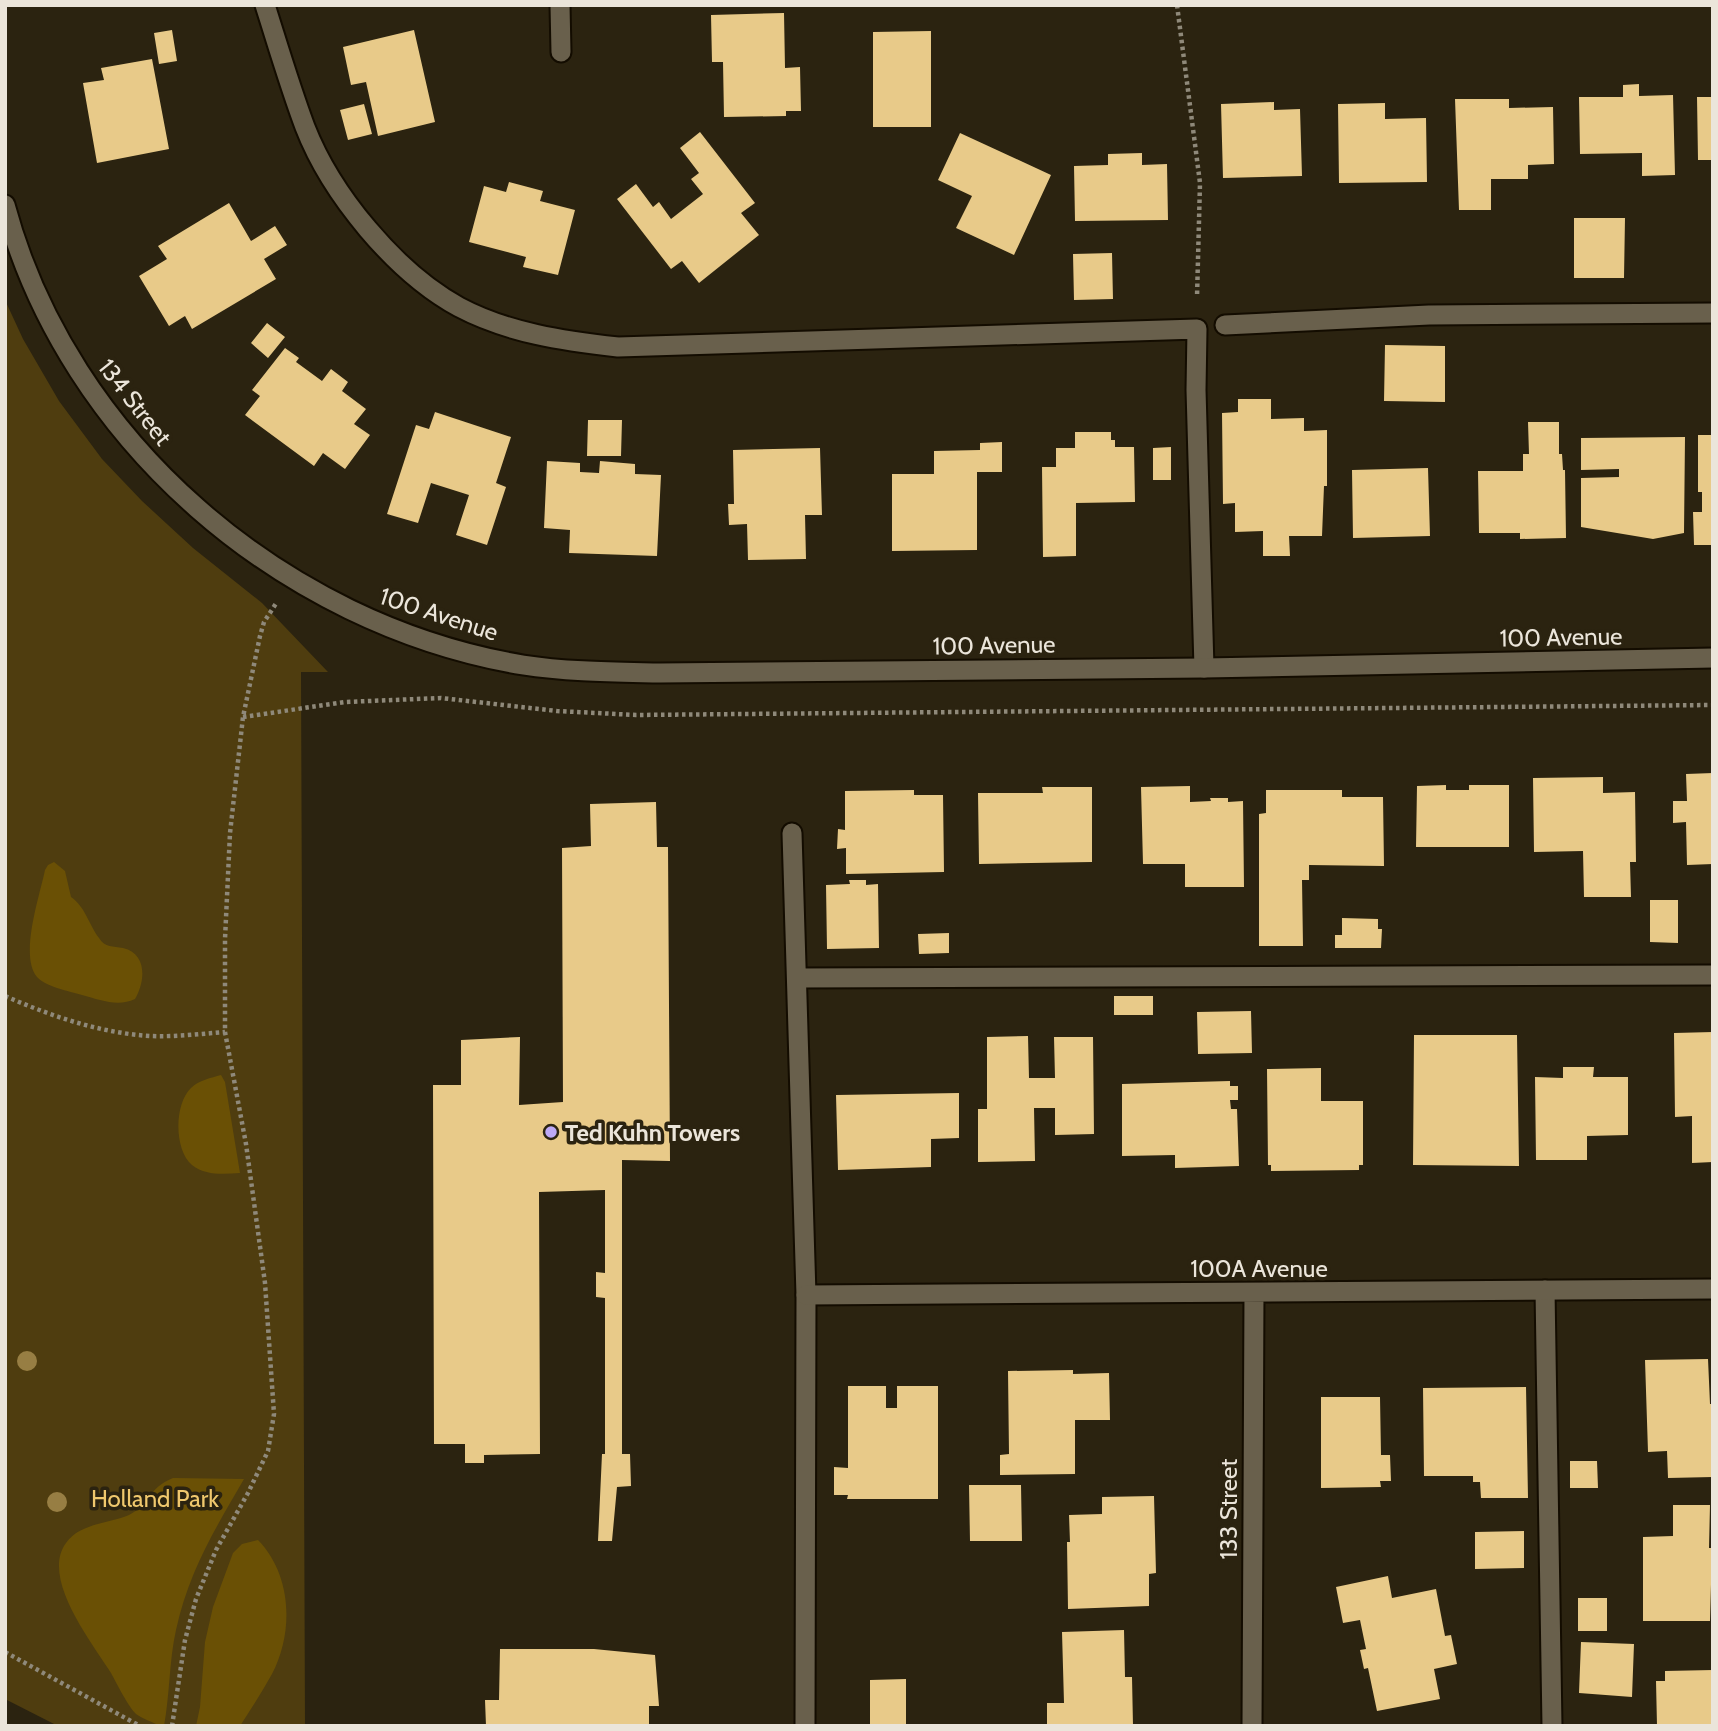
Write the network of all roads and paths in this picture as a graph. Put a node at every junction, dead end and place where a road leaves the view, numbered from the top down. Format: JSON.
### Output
{"nodes":[{"id":1,"x":265,"y":5,"type":"edge"},
{"id":2,"x":559,"y":5,"type":"edge"},
{"id":3,"x":1177,"y":5,"type":"edge"},
{"id":4,"x":561,"y":52,"type":"dead end"},
{"id":5,"x":5,"y":205,"type":"edge"},
{"id":6,"x":1197,"y":302,"type":"dead end"},
{"id":7,"x":1713,"y":313,"type":"edge"},
{"id":8,"x":1225,"y":325,"type":"dead end"},
{"id":9,"x":294,"y":578,"type":"joint"},
{"id":10,"x":264,"y":622,"type":"dead end"},
{"id":11,"x":1713,"y":658,"type":"edge"},
{"id":12,"x":1204,"y":668,"type":"junction"},
{"id":13,"x":1713,"y":705,"type":"edge"},
{"id":14,"x":243,"y":717,"type":"junction"},
{"id":15,"x":792,"y":833,"type":"dead end"},
{"id":16,"x":1713,"y":975,"type":"edge"},
{"id":17,"x":797,"y":978,"type":"junction"},
{"id":18,"x":5,"y":996,"type":"edge"},
{"id":19,"x":5,"y":1001,"type":"edge"},
{"id":20,"x":17,"y":1001,"type":"junction"},
{"id":21,"x":225,"y":1032,"type":"junction"},
{"id":22,"x":1545,"y":1290,"type":"junction"},
{"id":23,"x":1713,"y":1290,"type":"edge"},
{"id":24,"x":1254,"y":1293,"type":"junction"},
{"id":25,"x":806,"y":1295,"type":"junction"},
{"id":26,"x":5,"y":1652,"type":"edge"},
{"id":27,"x":140,"y":1726,"type":"edge"},
{"id":28,"x":172,"y":1726,"type":"edge"},
{"id":29,"x":805,"y":1726,"type":"edge"},
{"id":30,"x":1252,"y":1726,"type":"edge"},
{"id":31,"x":1552,"y":1726,"type":"edge"}],
"edges":[{"from":1,"to":12,"type":"street"},
{"from":2,"to":4,"type":"street"},
{"from":3,"to":6,"type":"path"},
{"from":5,"to":9,"type":"street","name":"134 Street"},
{"from":7,"to":8,"type":"street"},
{"from":9,"to":12,"type":"street","name":"100 Avenue"},
{"from":10,"to":14,"type":"path"},
{"from":11,"to":12,"type":"street","name":"100 Avenue"},
{"from":13,"to":14,"type":"path"},
{"from":14,"to":21,"type":"path"},
{"from":15,"to":17,"type":"street"},
{"from":16,"to":17,"type":"street"},
{"from":17,"to":25,"type":"street"},
{"from":18,"to":20,"type":"path"},
{"from":19,"to":20,"type":"path"},
{"from":20,"to":21,"type":"path"},
{"from":21,"to":28,"type":"path"},
{"from":22,"to":23,"type":"street","name":"100A Avenue"},
{"from":22,"to":24,"type":"street","name":"100A Avenue"},
{"from":22,"to":31,"type":"street"},
{"from":24,"to":25,"type":"street","name":"100A Avenue"},
{"from":24,"to":30,"type":"street","name":"133 Street"},
{"from":25,"to":29,"type":"street"},
{"from":26,"to":27,"type":"path"}]}
